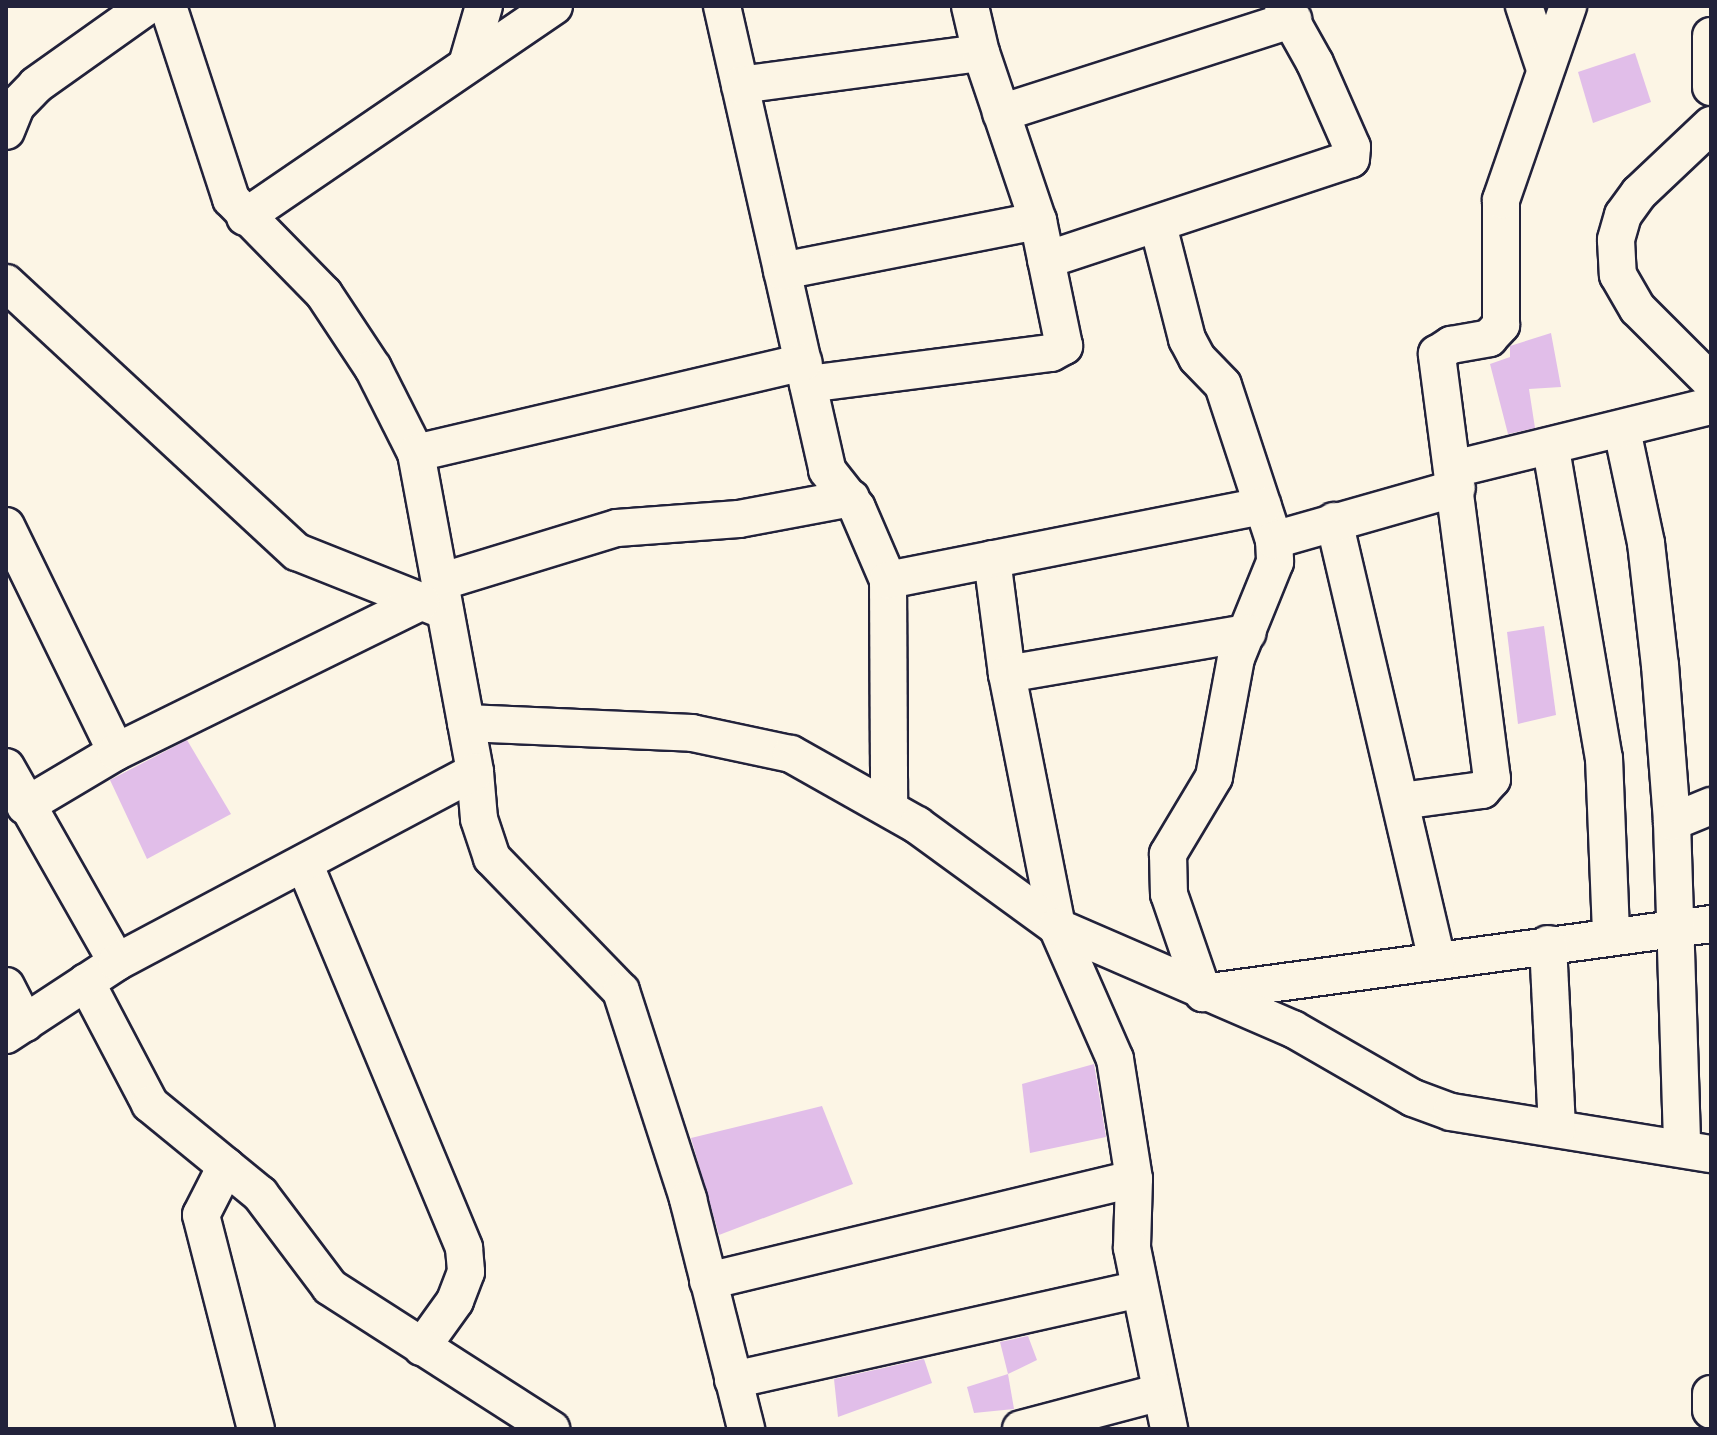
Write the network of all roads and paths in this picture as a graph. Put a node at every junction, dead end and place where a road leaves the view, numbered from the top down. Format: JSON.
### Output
{"nodes":[{"id":1,"x":147,"y":6,"type":"edge"},
{"id":2,"x":168,"y":6,"type":"edge"},
{"id":3,"x":484,"y":6,"type":"edge"},
{"id":4,"x":554,"y":6,"type":"edge"},
{"id":5,"x":723,"y":6,"type":"edge"},
{"id":6,"x":1524,"y":6,"type":"edge"},
{"id":7,"x":1568,"y":6,"type":"edge"},
{"id":8,"x":980,"y":8,"type":"edge"},
{"id":9,"x":1288,"y":12,"type":"edge"},
{"id":10,"x":1710,"y":45,"type":"edge"},
{"id":11,"x":981,"y":53,"type":"junction"},
{"id":12,"x":468,"y":61,"type":"junction"},
{"id":13,"x":1545,"y":69,"type":"junction"},
{"id":14,"x":740,"y":85,"type":"junction"},
{"id":15,"x":1711,"y":87,"type":"edge"},
{"id":16,"x":1001,"y":113,"type":"junction"},
{"id":17,"x":1711,"y":125,"type":"edge"},
{"id":18,"x":6,"y":131,"type":"edge"},
{"id":19,"x":245,"y":217,"type":"junction"},
{"id":20,"x":1038,"y":221,"type":"junction"},
{"id":21,"x":1158,"y":225,"type":"junction"},
{"id":22,"x":1046,"y":260,"type":"junction"},
{"id":23,"x":782,"y":271,"type":"junction"},
{"id":24,"x":6,"y":283,"type":"edge"},
{"id":25,"x":805,"y":373,"type":"junction"},
{"id":26,"x":1711,"y":382,"type":"edge"},
{"id":27,"x":1711,"y":406,"type":"edge"},
{"id":28,"x":1622,"y":430,"type":"junction"},
{"id":29,"x":1551,"y":449,"type":"junction"},
{"id":30,"x":416,"y":453,"type":"junction"},
{"id":31,"x":1456,"y":479,"type":"junction"},
{"id":32,"x":851,"y":498,"type":"junction"},
{"id":33,"x":1334,"y":521,"type":"junction"},
{"id":34,"x":1268,"y":523,"type":"junction"},
{"id":35,"x":6,"y":526,"type":"edge"},
{"id":36,"x":992,"y":559,"type":"junction"},
{"id":37,"x":888,"y":580,"type":"junction"},
{"id":38,"x":435,"y":598,"type":"junction"},
{"id":39,"x":1248,"y":633,"type":"junction"},
{"id":40,"x":1007,"y":674,"type":"junction"},
{"id":41,"x":466,"y":723,"type":"junction"},
{"id":42,"x":116,"y":752,"type":"junction"},
{"id":43,"x":6,"y":767,"type":"edge"},
{"id":44,"x":475,"y":772,"type":"junction"},
{"id":45,"x":1401,"y":801,"type":"junction"},
{"id":46,"x":25,"y":806,"type":"junction"},
{"id":47,"x":1711,"y":806,"type":"edge"},
{"id":48,"x":889,"y":807,"type":"junction"},
{"id":49,"x":1672,"y":822,"type":"junction"},
{"id":50,"x":304,"y":863,"type":"junction"},
{"id":51,"x":1711,"y":924,"type":"edge"},
{"id":52,"x":1675,"y":926,"type":"junction"},
{"id":53,"x":1057,"y":927,"type":"junction"},
{"id":54,"x":1611,"y":935,"type":"junction"},
{"id":55,"x":1548,"y":944,"type":"junction"},
{"id":56,"x":1437,"y":959,"type":"junction"},
{"id":57,"x":117,"y":962,"type":"junction"},
{"id":58,"x":86,"y":982,"type":"junction"},
{"id":59,"x":6,"y":986,"type":"edge"},
{"id":60,"x":1203,"y":993,"type":"junction"},
{"id":61,"x":15,"y":1029,"type":"edge"},
{"id":62,"x":1557,"y":1129,"type":"junction"},
{"id":63,"x":1696,"y":1151,"type":"edge"},
{"id":64,"x":226,"y":1166,"type":"junction"},
{"id":65,"x":1134,"y":1179,"type":"junction"},
{"id":66,"x":708,"y":1281,"type":"junction"},
{"id":67,"x":1140,"y":1289,"type":"junction"},
{"id":68,"x":422,"y":1347,"type":"junction"},
{"id":69,"x":733,"y":1380,"type":"junction"},
{"id":70,"x":1161,"y":1392,"type":"junction"},
{"id":71,"x":1711,"y":1394,"type":"edge"},
{"id":72,"x":1711,"y":1410,"type":"edge"},
{"id":73,"x":256,"y":1429,"type":"edge"},
{"id":74,"x":551,"y":1429,"type":"edge"},
{"id":75,"x":746,"y":1429,"type":"edge"},
{"id":76,"x":1021,"y":1429,"type":"edge"},
{"id":77,"x":1169,"y":1429,"type":"edge"}],
"edges":[{"from":1,"to":18,"type":"street"},
{"from":2,"to":19,"type":"street"},
{"from":3,"to":12,"type":"street"},
{"from":4,"to":12,"type":"street"},
{"from":5,"to":14,"type":"street"},
{"from":6,"to":13,"type":"street"},
{"from":7,"to":13,"type":"street"},
{"from":8,"to":11,"type":"street"},
{"from":9,"to":16,"type":"street"},
{"from":9,"to":21,"type":"street"},
{"from":10,"to":15,"type":"street"},
{"from":11,"to":14,"type":"street"},
{"from":11,"to":16,"type":"street"},
{"from":12,"to":19,"type":"street"},
{"from":13,"to":31,"type":"street"},
{"from":14,"to":23,"type":"street"},
{"from":16,"to":20,"type":"street"},
{"from":17,"to":26,"type":"street"},
{"from":19,"to":30,"type":"street"},
{"from":20,"to":22,"type":"street"},
{"from":20,"to":23,"type":"street"},
{"from":21,"to":22,"type":"street"},
{"from":21,"to":34,"type":"street"},
{"from":22,"to":25,"type":"street"},
{"from":23,"to":25,"type":"street"},
{"from":24,"to":38,"type":"street"},
{"from":25,"to":30,"type":"street"},
{"from":25,"to":32,"type":"street"},
{"from":27,"to":28,"type":"street"},
{"from":28,"to":29,"type":"street"},
{"from":28,"to":49,"type":"street"},
{"from":29,"to":31,"type":"street"},
{"from":29,"to":54,"type":"street"},
{"from":30,"to":38,"type":"street"},
{"from":31,"to":33,"type":"street"},
{"from":31,"to":45,"type":"street"},
{"from":32,"to":37,"type":"street"},
{"from":32,"to":38,"type":"street"},
{"from":33,"to":34,"type":"street"},
{"from":33,"to":45,"type":"street"},
{"from":34,"to":36,"type":"street"},
{"from":34,"to":39,"type":"street"},
{"from":35,"to":42,"type":"street"},
{"from":36,"to":37,"type":"street"},
{"from":36,"to":40,"type":"street"},
{"from":37,"to":48,"type":"street"},
{"from":38,"to":41,"type":"street"},
{"from":38,"to":42,"type":"street"},
{"from":39,"to":40,"type":"street"},
{"from":39,"to":60,"type":"street"},
{"from":40,"to":53,"type":"street"},
{"from":41,"to":44,"type":"street"},
{"from":41,"to":48,"type":"street"},
{"from":42,"to":46,"type":"street"},
{"from":43,"to":46,"type":"street"},
{"from":44,"to":50,"type":"street"},
{"from":44,"to":66,"type":"street"},
{"from":45,"to":56,"type":"street"},
{"from":46,"to":57,"type":"street"},
{"from":47,"to":49,"type":"street"},
{"from":48,"to":53,"type":"street"},
{"from":49,"to":52,"type":"street"},
{"from":50,"to":57,"type":"street"},
{"from":50,"to":68,"type":"street"},
{"from":51,"to":52,"type":"street"},
{"from":52,"to":54,"type":"street"},
{"from":52,"to":63,"type":"street"},
{"from":53,"to":60,"type":"street"},
{"from":53,"to":65,"type":"street"},
{"from":54,"to":55,"type":"street"},
{"from":55,"to":56,"type":"street"},
{"from":55,"to":62,"type":"street"},
{"from":56,"to":60,"type":"street"},
{"from":57,"to":58,"type":"street"},
{"from":58,"to":61,"type":"street"},
{"from":58,"to":64,"type":"street"},
{"from":59,"to":61,"type":"street"},
{"from":60,"to":62,"type":"street"},
{"from":62,"to":63,"type":"street"},
{"from":64,"to":68,"type":"street"},
{"from":64,"to":73,"type":"street"},
{"from":65,"to":66,"type":"street"},
{"from":65,"to":67,"type":"street"},
{"from":66,"to":69,"type":"street"},
{"from":67,"to":69,"type":"street"},
{"from":67,"to":70,"type":"street"},
{"from":68,"to":74,"type":"street"},
{"from":69,"to":75,"type":"street"},
{"from":70,"to":76,"type":"street"},
{"from":70,"to":77,"type":"street"},
{"from":71,"to":72,"type":"street"}]}
